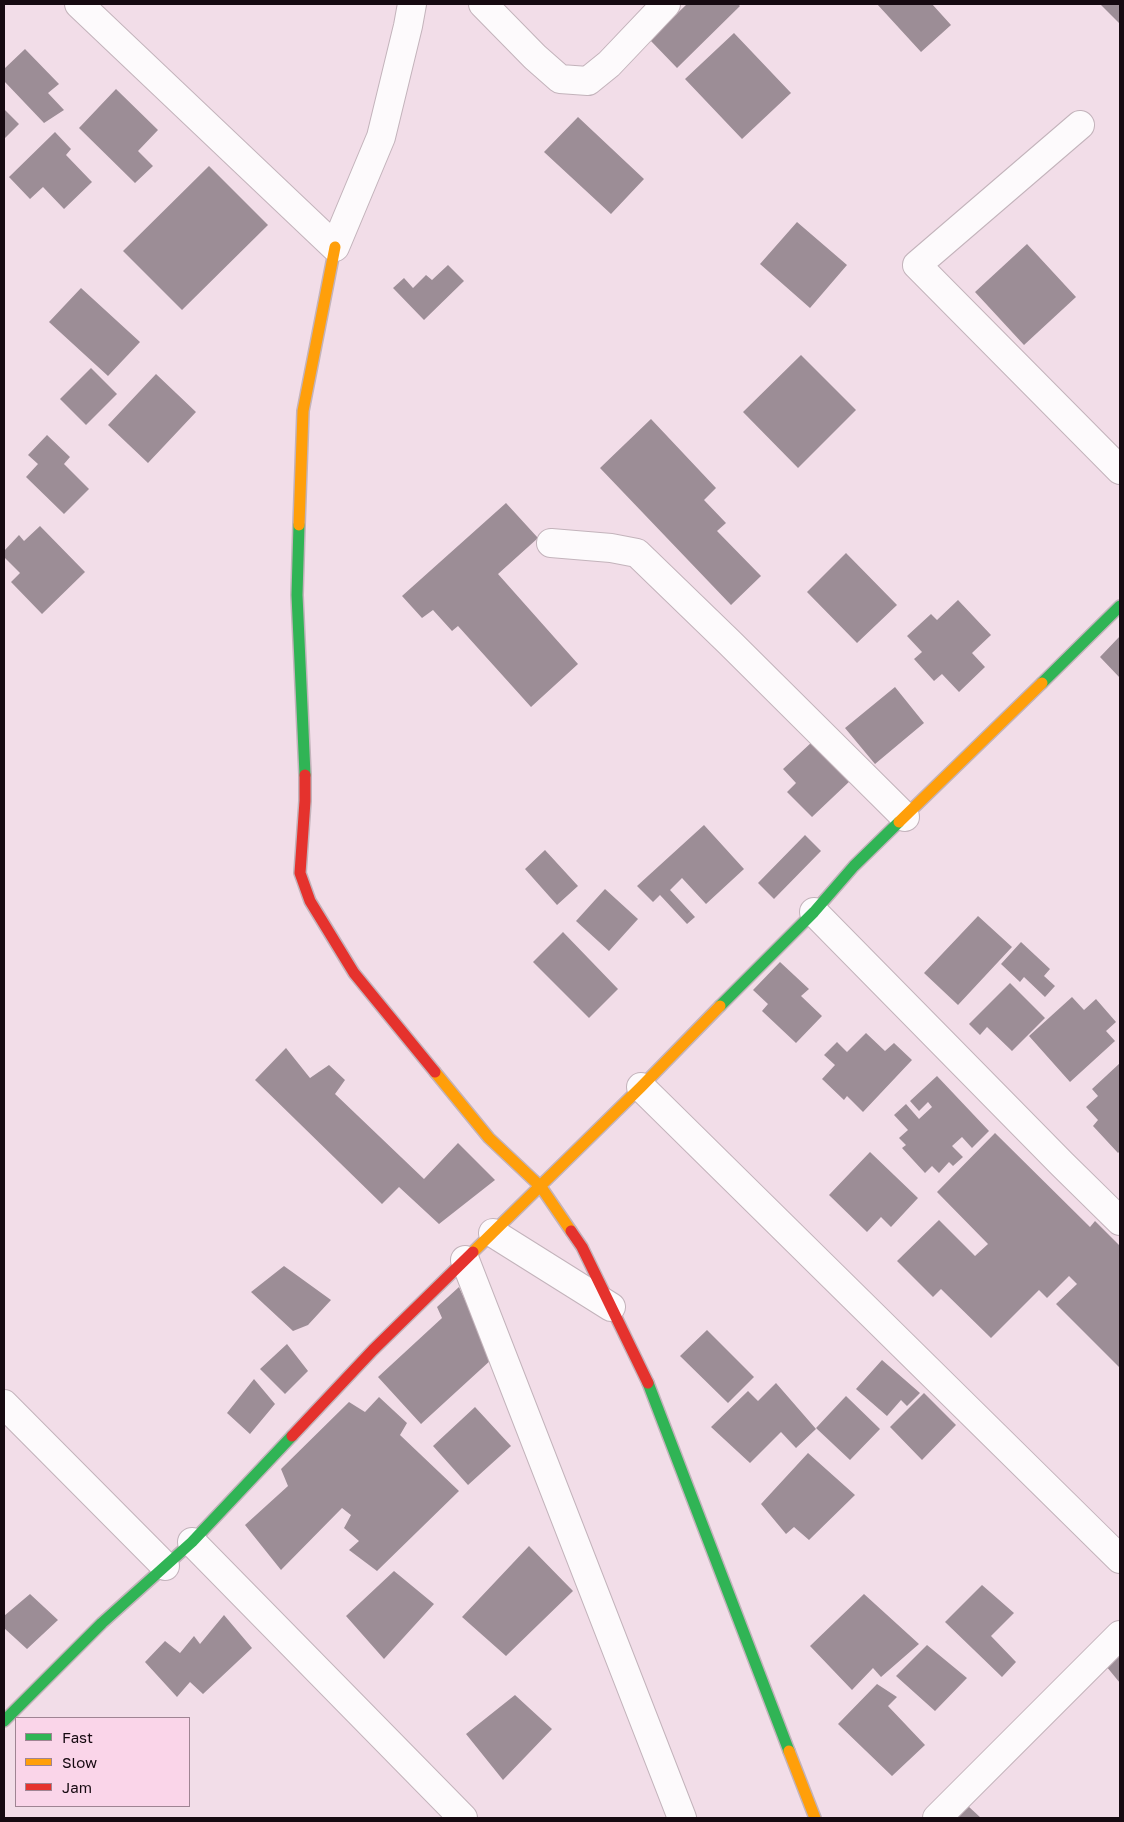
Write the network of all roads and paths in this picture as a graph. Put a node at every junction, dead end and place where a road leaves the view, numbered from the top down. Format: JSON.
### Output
{"nodes":[{"id":1,"x":79,"y":4,"type":"edge"},
{"id":2,"x":412,"y":4,"type":"edge"},
{"id":3,"x":483,"y":4,"type":"edge"},
{"id":4,"x":666,"y":4,"type":"edge"},
{"id":5,"x":1080,"y":125,"type":"dead end"},
{"id":6,"x":335,"y":247,"type":"junction"},
{"id":7,"x":1120,"y":470,"type":"edge"},
{"id":8,"x":551,"y":543,"type":"dead end"},
{"id":9,"x":1120,"y":606,"type":"edge"},
{"id":10,"x":905,"y":817,"type":"junction"},
{"id":11,"x":814,"y":912,"type":"junction"},
{"id":12,"x":642,"y":1088,"type":"junction"},
{"id":13,"x":541,"y":1187,"type":"junction"},
{"id":14,"x":1120,"y":1221,"type":"edge"},
{"id":15,"x":493,"y":1233,"type":"junction"},
{"id":16,"x":465,"y":1260,"type":"junction"},
{"id":17,"x":611,"y":1307,"type":"junction"},
{"id":18,"x":4,"y":1404,"type":"edge"},
{"id":19,"x":192,"y":1542,"type":"junction"},
{"id":20,"x":1120,"y":1559,"type":"edge"},
{"id":21,"x":165,"y":1566,"type":"junction"},
{"id":22,"x":1120,"y":1635,"type":"edge"},
{"id":23,"x":4,"y":1721,"type":"edge"},
{"id":24,"x":463,"y":1818,"type":"edge"},
{"id":25,"x":682,"y":1818,"type":"edge"},
{"id":26,"x":814,"y":1818,"type":"edge"},
{"id":27,"x":936,"y":1818,"type":"edge"}],
"edges":[{"from":1,"to":6,"type":"street"},
{"from":2,"to":6,"type":"street"},
{"from":3,"to":4,"type":"street"},
{"from":5,"to":7,"type":"street"},
{"from":6,"to":13,"type":"street"},
{"from":8,"to":10,"type":"street"},
{"from":9,"to":10,"type":"street"},
{"from":10,"to":11,"type":"street"},
{"from":11,"to":12,"type":"street"},
{"from":11,"to":14,"type":"street"},
{"from":12,"to":13,"type":"street"},
{"from":12,"to":20,"type":"street"},
{"from":13,"to":15,"type":"street"},
{"from":13,"to":17,"type":"street"},
{"from":15,"to":16,"type":"street"},
{"from":15,"to":17,"type":"street"},
{"from":16,"to":19,"type":"street"},
{"from":16,"to":25,"type":"street"},
{"from":17,"to":26,"type":"street"},
{"from":18,"to":21,"type":"street"},
{"from":19,"to":21,"type":"street"},
{"from":19,"to":24,"type":"street"},
{"from":21,"to":23,"type":"street"},
{"from":22,"to":27,"type":"street"}]}
